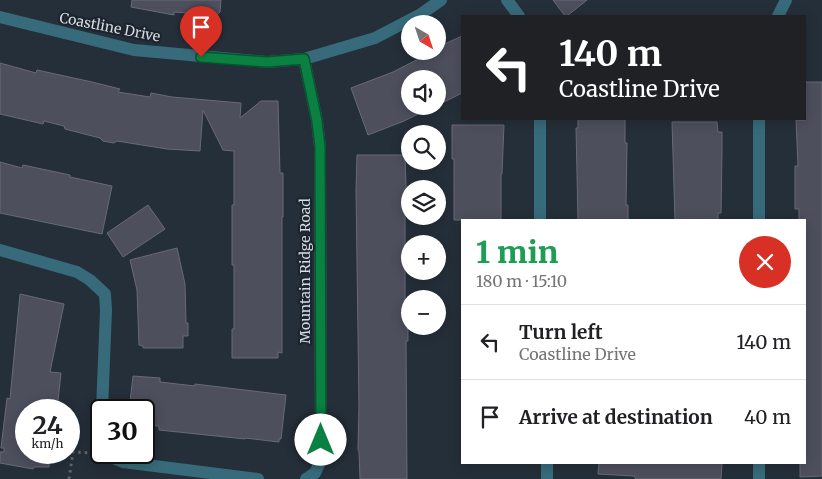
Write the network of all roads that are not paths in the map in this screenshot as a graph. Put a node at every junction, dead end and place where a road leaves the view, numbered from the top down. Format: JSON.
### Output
{"nodes":[{"id":1,"x":441,"y":0,"type":"edge"},
{"id":2,"x":507,"y":0,"type":"edge"},
{"id":3,"x":786,"y":0,"type":"edge"},
{"id":4,"x":518,"y":15,"type":"edge"},
{"id":5,"x":778,"y":15,"type":"edge"},
{"id":6,"x":0,"y":17,"type":"edge"},
{"id":7,"x":304,"y":59,"type":"junction"},
{"id":8,"x":540,"y":120,"type":"edge"},
{"id":9,"x":759,"y":120,"type":"edge"},
{"id":10,"x":540,"y":219,"type":"edge"},
{"id":11,"x":759,"y":219,"type":"edge"},
{"id":12,"x":0,"y":250,"type":"edge"},
{"id":13,"x":102,"y":399,"type":"edge"},
{"id":14,"x":139,"y":464,"type":"edge"},
{"id":15,"x":547,"y":464,"type":"edge"},
{"id":16,"x":759,"y":464,"type":"edge"},
{"id":17,"x":258,"y":479,"type":"edge"},
{"id":18,"x":306,"y":479,"type":"edge"},
{"id":19,"x":547,"y":479,"type":"edge"},
{"id":20,"x":759,"y":479,"type":"edge"}],
"edges":[{"from":1,"to":7,"type":"street","name":"Coastline Drive"},
{"from":2,"to":4,"type":"street"},
{"from":3,"to":5,"type":"street"},
{"from":6,"to":7,"type":"street","name":"Coastline Drive"},
{"from":7,"to":18,"type":"street","name":"Mountain Ridge Road"},
{"from":8,"to":10,"type":"street"},
{"from":9,"to":11,"type":"street"},
{"from":12,"to":13,"type":"street"},
{"from":14,"to":17,"type":"street"},
{"from":15,"to":19,"type":"street"},
{"from":16,"to":20,"type":"street"}]}
